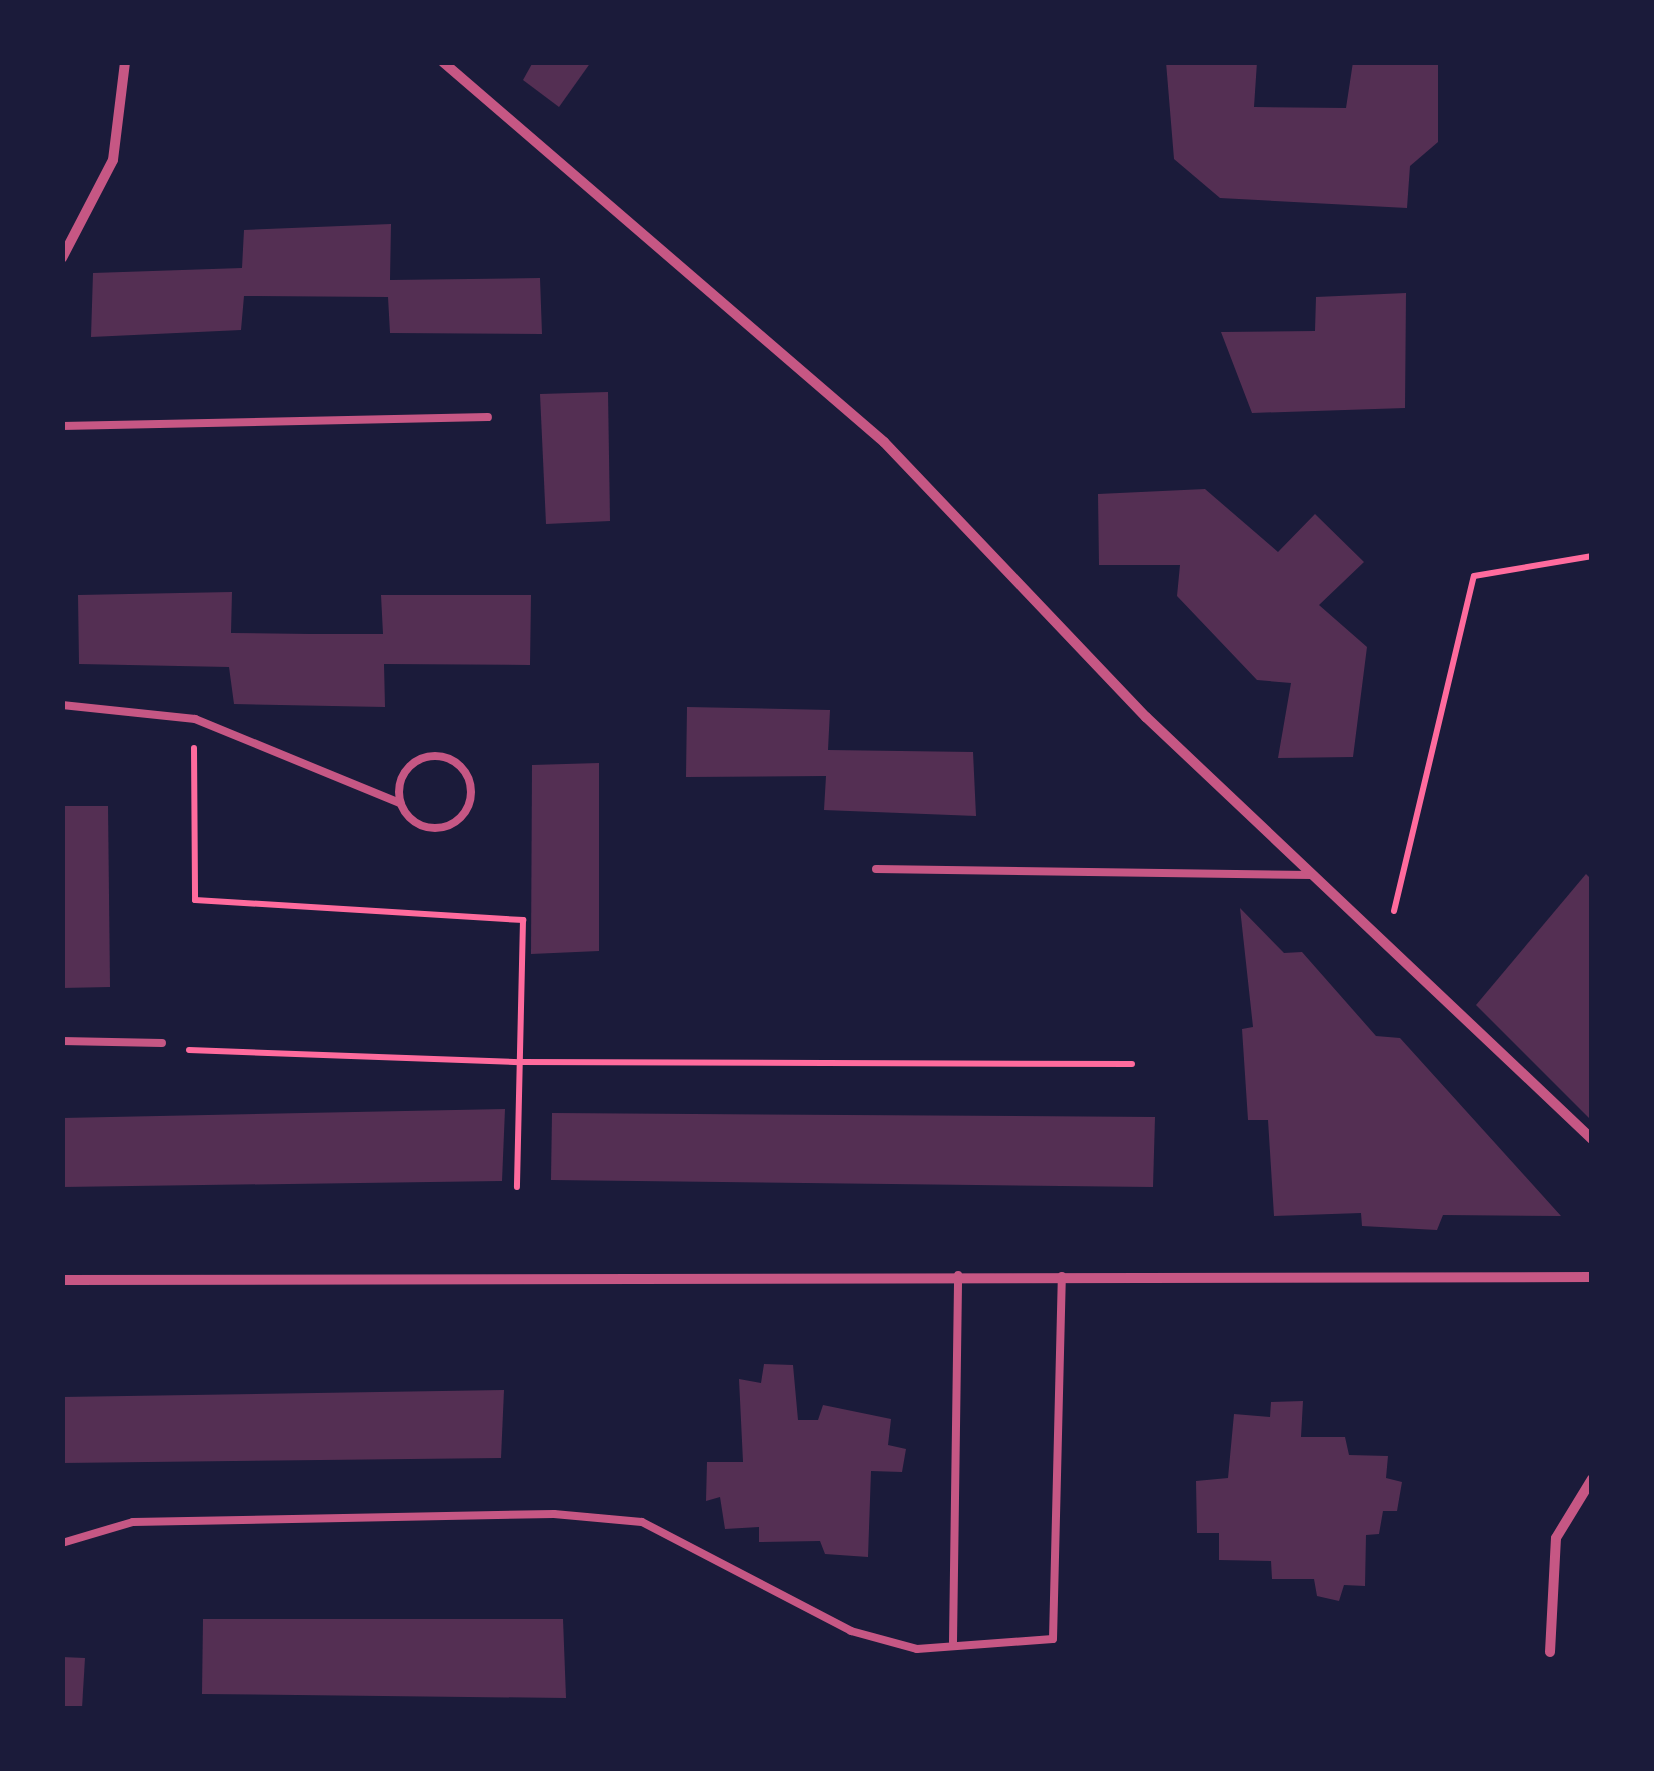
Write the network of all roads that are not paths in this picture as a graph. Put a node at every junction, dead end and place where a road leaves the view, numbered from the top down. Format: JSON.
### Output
{"nodes":[{"id":1,"x":126,"y":62,"type":"edge"},
{"id":2,"x":444,"y":62,"type":"edge"},
{"id":3,"x":62,"y":258,"type":"edge"},
{"id":4,"x":488,"y":417,"type":"dead end"},
{"id":5,"x":62,"y":426,"type":"edge"},
{"id":6,"x":62,"y":705,"type":"edge"},
{"id":7,"x":400,"y":804,"type":"junction"},
{"id":8,"x":876,"y":869,"type":"dead end"},
{"id":9,"x":1314,"y":875,"type":"junction"},
{"id":10,"x":62,"y":1041,"type":"edge"},
{"id":11,"x":162,"y":1042,"type":"road end"},
{"id":12,"x":1592,"y":1140,"type":"edge"},
{"id":13,"x":958,"y":1275,"type":"junction"},
{"id":14,"x":1062,"y":1276,"type":"junction"},
{"id":15,"x":1592,"y":1277,"type":"edge"},
{"id":16,"x":62,"y":1280,"type":"edge"},
{"id":17,"x":1592,"y":1479,"type":"edge"},
{"id":18,"x":62,"y":1543,"type":"edge"},
{"id":19,"x":953,"y":1642,"type":"junction"},
{"id":20,"x":1550,"y":1652,"type":"dead end"}],
"edges":[{"from":1,"to":3,"type":"street"},
{"from":2,"to":9,"type":"street"},
{"from":4,"to":5,"type":"lane"},
{"from":6,"to":7,"type":"lane"},
{"from":7,"to":7,"type":"lane"},
{"from":8,"to":9,"type":"lane"},
{"from":9,"to":12,"type":"street"},
{"from":10,"to":11,"type":"lane"},
{"from":13,"to":14,"type":"street"},
{"from":13,"to":16,"type":"street"},
{"from":13,"to":19,"type":"lane"},
{"from":14,"to":15,"type":"street"},
{"from":14,"to":19,"type":"lane"},
{"from":17,"to":20,"type":"street"},
{"from":18,"to":19,"type":"lane"}]}
